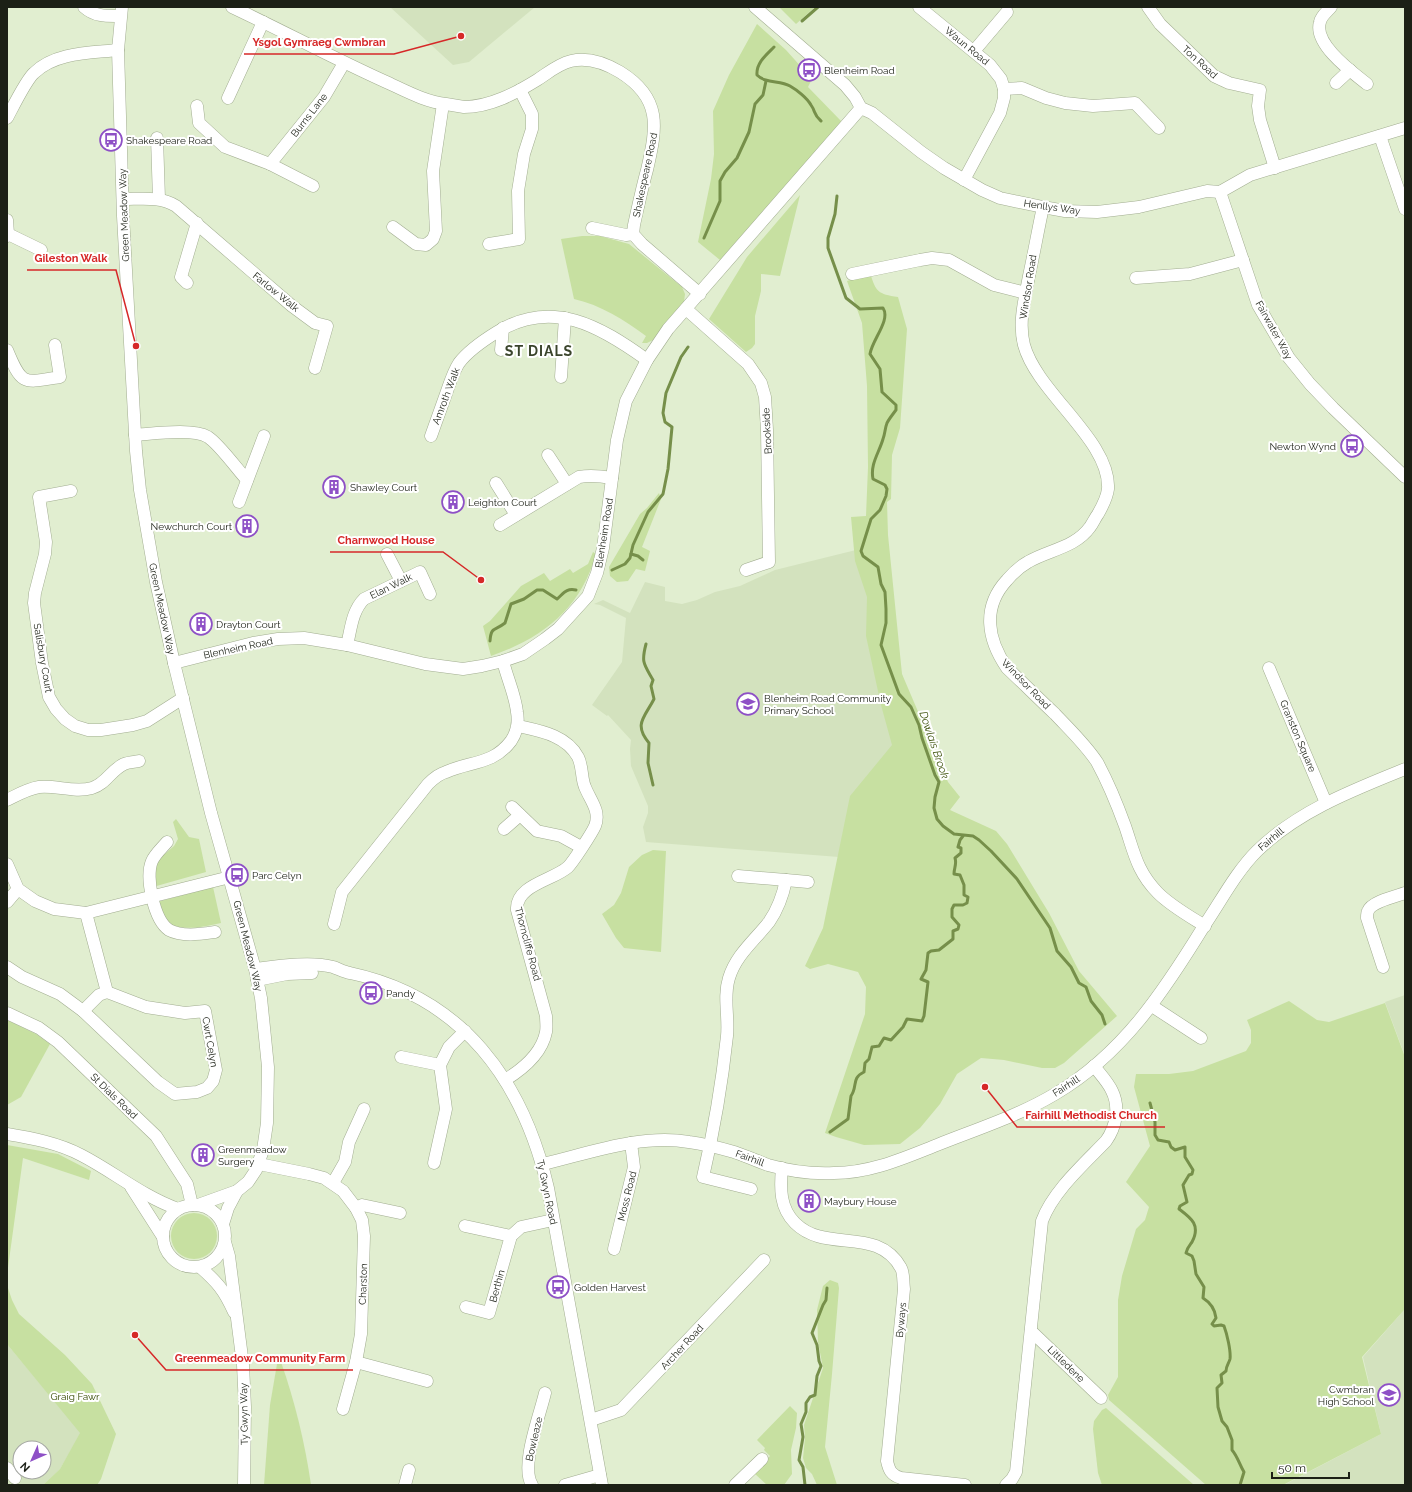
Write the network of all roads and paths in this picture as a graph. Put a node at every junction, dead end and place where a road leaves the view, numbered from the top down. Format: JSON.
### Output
{"nodes":[{"id":1,"x":84,"y":7,"type":"edge"},
{"id":2,"x":232,"y":7,"type":"edge"},
{"id":3,"x":755,"y":7,"type":"edge"},
{"id":4,"x":918,"y":7,"type":"edge"},
{"id":5,"x":1148,"y":7,"type":"edge"},
{"id":6,"x":1331,"y":7,"type":"edge"},
{"id":7,"x":121,"y":12,"type":"edge"},
{"id":8,"x":1007,"y":12,"type":"dead end"},
{"id":9,"x":263,"y":22,"type":"junction"},
{"id":10,"x":118,"y":50,"type":"junction"},
{"id":11,"x":974,"y":51,"type":"junction"},
{"id":12,"x":344,"y":63,"type":"junction"},
{"id":13,"x":1350,"y":70,"type":"junction"},
{"id":14,"x":1336,"y":83,"type":"dead end"},
{"id":15,"x":1367,"y":84,"type":"dead end"},
{"id":16,"x":1004,"y":89,"type":"junction"},
{"id":17,"x":520,"y":90,"type":"junction"},
{"id":18,"x":228,"y":98,"type":"dead end"},
{"id":19,"x":443,"y":104,"type":"junction"},
{"id":20,"x":197,"y":106,"type":"dead end"},
{"id":21,"x":861,"y":108,"type":"junction"},
{"id":22,"x":7,"y":118,"type":"edge"},
{"id":23,"x":1159,"y":128,"type":"dead end"},
{"id":24,"x":1405,"y":128,"type":"edge"},
{"id":25,"x":1380,"y":136,"type":"junction"},
{"id":26,"x":157,"y":138,"type":"dead end"},
{"id":27,"x":270,"y":164,"type":"junction"},
{"id":28,"x":1275,"y":168,"type":"junction"},
{"id":29,"x":964,"y":180,"type":"junction"},
{"id":30,"x":313,"y":186,"type":"dead end"},
{"id":31,"x":1220,"y":192,"type":"junction"},
{"id":32,"x":123,"y":199,"type":"junction"},
{"id":33,"x":159,"y":199,"type":"junction"},
{"id":34,"x":1043,"y":208,"type":"junction"},
{"id":35,"x":1405,"y":209,"type":"edge"},
{"id":36,"x":7,"y":220,"type":"edge"},
{"id":37,"x":197,"y":223,"type":"junction"},
{"id":38,"x":393,"y":227,"type":"dead end"},
{"id":39,"x":592,"y":228,"type":"dead end"},
{"id":40,"x":633,"y":234,"type":"junction"},
{"id":41,"x":8,"y":235,"type":"edge"},
{"id":42,"x":489,"y":244,"type":"dead end"},
{"id":43,"x":41,"y":250,"type":"dead end"},
{"id":44,"x":1243,"y":260,"type":"junction"},
{"id":45,"x":852,"y":274,"type":"dead end"},
{"id":46,"x":1136,"y":278,"type":"dead end"},
{"id":47,"x":187,"y":283,"type":"dead end"},
{"id":48,"x":1026,"y":293,"type":"junction"},
{"id":49,"x":700,"y":294,"type":"junction"},
{"id":50,"x":686,"y":309,"type":"junction"},
{"id":51,"x":564,"y":318,"type":"junction"},
{"id":52,"x":503,"y":328,"type":"junction"},
{"id":53,"x":55,"y":345,"type":"dead end"},
{"id":54,"x":7,"y":350,"type":"edge"},
{"id":55,"x":501,"y":350,"type":"dead end"},
{"id":56,"x":646,"y":360,"type":"junction"},
{"id":57,"x":315,"y":368,"type":"dead end"},
{"id":58,"x":561,"y":377,"type":"dead end"},
{"id":59,"x":135,"y":435,"type":"junction"},
{"id":60,"x":264,"y":436,"type":"dead end"},
{"id":61,"x":431,"y":436,"type":"dead end"},
{"id":62,"x":548,"y":454,"type":"dead end"},
{"id":63,"x":1405,"y":476,"type":"edge"},
{"id":64,"x":612,"y":478,"type":"junction"},
{"id":65,"x":247,"y":480,"type":"junction"},
{"id":66,"x":496,"y":483,"type":"dead end"},
{"id":67,"x":567,"y":484,"type":"junction"},
{"id":68,"x":71,"y":491,"type":"dead end"},
{"id":69,"x":239,"y":502,"type":"dead end"},
{"id":70,"x":516,"y":515,"type":"junction"},
{"id":71,"x":500,"y":525,"type":"dead end"},
{"id":72,"x":387,"y":554,"type":"dead end"},
{"id":73,"x":746,"y":570,"type":"dead end"},
{"id":74,"x":401,"y":581,"type":"junction"},
{"id":75,"x":430,"y":594,"type":"dead end"},
{"id":76,"x":347,"y":645,"type":"junction"},
{"id":77,"x":503,"y":661,"type":"junction"},
{"id":78,"x":174,"y":663,"type":"junction"},
{"id":79,"x":1269,"y":668,"type":"dead end"},
{"id":80,"x":183,"y":698,"type":"junction"},
{"id":81,"x":518,"y":726,"type":"junction"},
{"id":82,"x":139,"y":761,"type":"dead end"},
{"id":83,"x":1405,"y":769,"type":"edge"},
{"id":84,"x":7,"y":800,"type":"edge"},
{"id":85,"x":1326,"y":803,"type":"junction"},
{"id":86,"x":504,"y":829,"type":"dead end"},
{"id":87,"x":167,"y":842,"type":"dead end"},
{"id":88,"x":581,"y":847,"type":"junction"},
{"id":89,"x":7,"y":864,"type":"edge"},
{"id":90,"x":738,"y":876,"type":"dead end"},
{"id":91,"x":230,"y":877,"type":"junction"},
{"id":92,"x":786,"y":880,"type":"junction"},
{"id":93,"x":808,"y":882,"type":"dead end"},
{"id":94,"x":18,"y":889,"type":"junction"},
{"id":95,"x":1405,"y":893,"type":"edge"},
{"id":96,"x":152,"y":896,"type":"junction"},
{"id":97,"x":7,"y":902,"type":"edge"},
{"id":98,"x":86,"y":913,"type":"junction"},
{"id":99,"x":334,"y":924,"type":"dead end"},
{"id":100,"x":1204,"y":926,"type":"junction"},
{"id":101,"x":215,"y":932,"type":"dead end"},
{"id":102,"x":7,"y":967,"type":"edge"},
{"id":103,"x":1383,"y":967,"type":"dead end"},
{"id":104,"x":256,"y":975,"type":"junction"},
{"id":105,"x":107,"y":992,"type":"junction"},
{"id":106,"x":1152,"y":1006,"type":"junction"},
{"id":107,"x":83,"y":1012,"type":"junction"},
{"id":108,"x":7,"y":1013,"type":"edge"},
{"id":109,"x":464,"y":1031,"type":"junction"},
{"id":110,"x":1201,"y":1038,"type":"dead end"},
{"id":111,"x":401,"y":1057,"type":"dead end"},
{"id":112,"x":440,"y":1065,"type":"junction"},
{"id":113,"x":1094,"y":1066,"type":"junction"},
{"id":114,"x":505,"y":1080,"type":"junction"},
{"id":115,"x":364,"y":1109,"type":"dead end"},
{"id":116,"x":7,"y":1134,"type":"edge"},
{"id":117,"x":631,"y":1143,"type":"junction"},
{"id":118,"x":710,"y":1146,"type":"junction"},
{"id":119,"x":434,"y":1163,"type":"dead end"},
{"id":120,"x":259,"y":1164,"type":"junction"},
{"id":121,"x":543,"y":1164,"type":"junction"},
{"id":122,"x":782,"y":1168,"type":"junction"},
{"id":123,"x":333,"y":1183,"type":"junction"},
{"id":124,"x":130,"y":1186,"type":"junction"},
{"id":125,"x":751,"y":1189,"type":"dead end"},
{"id":126,"x":237,"y":1191,"type":"junction"},
{"id":127,"x":195,"y":1205,"type":"junction"},
{"id":128,"x":356,"y":1208,"type":"junction"},
{"id":129,"x":178,"y":1209,"type":"junction"},
{"id":130,"x":400,"y":1213,"type":"dead end"},
{"id":131,"x":553,"y":1220,"type":"junction"},
{"id":132,"x":223,"y":1224,"type":"junction"},
{"id":133,"x":465,"y":1226,"type":"dead end"},
{"id":134,"x":511,"y":1236,"type":"junction"},
{"id":135,"x":163,"y":1237,"type":"junction"},
{"id":136,"x":225,"y":1242,"type":"junction"},
{"id":137,"x":614,"y":1249,"type":"dead end"},
{"id":138,"x":764,"y":1260,"type":"dead end"},
{"id":139,"x":200,"y":1267,"type":"junction"},
{"id":140,"x":466,"y":1307,"type":"dead end"},
{"id":141,"x":237,"y":1319,"type":"junction"},
{"id":142,"x":1031,"y":1331,"type":"junction"},
{"id":143,"x":356,"y":1362,"type":"junction"},
{"id":144,"x":427,"y":1381,"type":"dead end"},
{"id":145,"x":546,"y":1393,"type":"dead end"},
{"id":146,"x":1101,"y":1398,"type":"dead end"},
{"id":147,"x":343,"y":1409,"type":"dead end"},
{"id":148,"x":591,"y":1420,"type":"junction"},
{"id":149,"x":762,"y":1459,"type":"dead end"},
{"id":150,"x":409,"y":1470,"type":"dead end"},
{"id":151,"x":601,"y":1480,"type":"edge"},
{"id":152,"x":244,"y":1485,"type":"edge"},
{"id":153,"x":405,"y":1485,"type":"edge"},
{"id":154,"x":532,"y":1485,"type":"edge"},
{"id":155,"x":565,"y":1485,"type":"edge"},
{"id":156,"x":735,"y":1485,"type":"edge"},
{"id":157,"x":965,"y":1485,"type":"edge"},
{"id":158,"x":1006,"y":1485,"type":"edge"}],
"edges":[{"from":1,"to":7,"type":"street"},
{"from":2,"to":9,"type":"street","name":"Shakespeare Road"},
{"from":3,"to":21,"type":"street","name":"Henllys Way"},
{"from":4,"to":11,"type":"street","name":"Waun Road"},
{"from":5,"to":28,"type":"street","name":"Ton Road"},
{"from":6,"to":13,"type":"street"},
{"from":7,"to":10,"type":"street","name":"Green Meadow Way"},
{"from":8,"to":11,"type":"street"},
{"from":9,"to":12,"type":"street","name":"Shakespeare Road"},
{"from":9,"to":18,"type":"street"},
{"from":10,"to":22,"type":"street"},
{"from":10,"to":32,"type":"street","name":"Green Meadow Way"},
{"from":11,"to":16,"type":"street","name":"Waun Road"},
{"from":12,"to":19,"type":"street","name":"Shakespeare Road"},
{"from":12,"to":27,"type":"street","name":"Burns Lane"},
{"from":13,"to":14,"type":"street"},
{"from":13,"to":15,"type":"street"},
{"from":16,"to":23,"type":"street"},
{"from":16,"to":29,"type":"street"},
{"from":17,"to":19,"type":"street","name":"Shakespeare Road"},
{"from":17,"to":40,"type":"street","name":"Shakespeare Road"},
{"from":17,"to":42,"type":"street"},
{"from":19,"to":38,"type":"street"},
{"from":20,"to":27,"type":"street"},
{"from":21,"to":29,"type":"street","name":"Henllys Way"},
{"from":21,"to":49,"type":"street","name":"Blenheim Road"},
{"from":24,"to":25,"type":"street","name":"Henllys Way"},
{"from":25,"to":28,"type":"street","name":"Henllys Way"},
{"from":25,"to":35,"type":"street"},
{"from":26,"to":33,"type":"street"},
{"from":27,"to":30,"type":"street"},
{"from":28,"to":31,"type":"street","name":"Henllys Way"},
{"from":29,"to":34,"type":"street","name":"Henllys Way"},
{"from":31,"to":34,"type":"street","name":"Henllys Way"},
{"from":31,"to":44,"type":"street","name":"Fairwater Way"},
{"from":32,"to":33,"type":"street","name":"Farlow Walk"},
{"from":32,"to":59,"type":"street","name":"Green Meadow Way"},
{"from":33,"to":37,"type":"street","name":"Farlow Walk"},
{"from":34,"to":48,"type":"street","name":"Windsor Road"},
{"from":36,"to":41,"type":"street"},
{"from":37,"to":47,"type":"street"},
{"from":37,"to":57,"type":"street","name":"Farlow Walk"},
{"from":39,"to":40,"type":"street"},
{"from":40,"to":49,"type":"street"},
{"from":41,"to":43,"type":"street"},
{"from":44,"to":46,"type":"street"},
{"from":44,"to":63,"type":"street","name":"Fairwater Way"},
{"from":45,"to":48,"type":"street"},
{"from":48,"to":100,"type":"street","name":"Windsor Road"},
{"from":49,"to":50,"type":"street","name":"Blenheim Road"},
{"from":50,"to":56,"type":"street","name":"Blenheim Road"},
{"from":50,"to":73,"type":"street","name":"Brookside"},
{"from":51,"to":52,"type":"street","name":"Amroth Walk"},
{"from":51,"to":56,"type":"street","name":"Amroth Walk"},
{"from":51,"to":58,"type":"street"},
{"from":52,"to":55,"type":"street"},
{"from":52,"to":61,"type":"street","name":"Amroth Walk"},
{"from":53,"to":54,"type":"street"},
{"from":56,"to":64,"type":"street","name":"Blenheim Road"},
{"from":59,"to":65,"type":"street"},
{"from":59,"to":78,"type":"street","name":"Green Meadow Way"},
{"from":60,"to":65,"type":"street"},
{"from":62,"to":67,"type":"street"},
{"from":64,"to":67,"type":"street"},
{"from":64,"to":77,"type":"street","name":"Blenheim Road"},
{"from":65,"to":69,"type":"street"},
{"from":66,"to":70,"type":"street"},
{"from":67,"to":70,"type":"street"},
{"from":68,"to":80,"type":"street","name":"Salisbury Court"},
{"from":70,"to":71,"type":"street"},
{"from":72,"to":74,"type":"street"},
{"from":74,"to":75,"type":"street","name":"Elan Walk"},
{"from":74,"to":76,"type":"street","name":"Elan Walk"},
{"from":76,"to":77,"type":"street","name":"Blenheim Road"},
{"from":76,"to":78,"type":"street","name":"Blenheim Road"},
{"from":77,"to":81,"type":"street"},
{"from":78,"to":80,"type":"street","name":"Green Meadow Way"},
{"from":79,"to":85,"type":"street","name":"Granston Square"},
{"from":80,"to":91,"type":"street","name":"Green Meadow Way"},
{"from":81,"to":88,"type":"street","name":"Thorncliffe Road"},
{"from":81,"to":99,"type":"street"},
{"from":82,"to":84,"type":"street"},
{"from":83,"to":85,"type":"street","name":"Fairhill"},
{"from":85,"to":100,"type":"street","name":"Fairhill"},
{"from":86,"to":88,"type":"street"},
{"from":87,"to":96,"type":"street"},
{"from":88,"to":114,"type":"street","name":"Thorncliffe Road"},
{"from":89,"to":94,"type":"street"},
{"from":90,"to":92,"type":"street"},
{"from":91,"to":96,"type":"street"},
{"from":91,"to":104,"type":"street","name":"Green Meadow Way"},
{"from":92,"to":93,"type":"street"},
{"from":92,"to":118,"type":"street"},
{"from":94,"to":97,"type":"street"},
{"from":94,"to":98,"type":"street"},
{"from":95,"to":103,"type":"street"},
{"from":96,"to":98,"type":"street"},
{"from":96,"to":101,"type":"street"},
{"from":98,"to":105,"type":"street"},
{"from":100,"to":106,"type":"street","name":"Fairhill"},
{"from":102,"to":107,"type":"street","name":"Cwrt Celyn"},
{"from":104,"to":109,"type":"street","name":"Ty Gwyn Road"},
{"from":104,"to":120,"type":"street","name":"Green Meadow Way"},
{"from":105,"to":107,"type":"street"},
{"from":105,"to":107,"type":"street","name":"Cwrt Celyn"},
{"from":106,"to":110,"type":"street"},
{"from":106,"to":113,"type":"street","name":"Fairhill"},
{"from":108,"to":127,"type":"street","name":"St Dials Road"},
{"from":109,"to":112,"type":"street"},
{"from":109,"to":114,"type":"street","name":"Ty Gwyn Road"},
{"from":111,"to":112,"type":"street"},
{"from":112,"to":119,"type":"street"},
{"from":113,"to":122,"type":"street","name":"Fairhill"},
{"from":113,"to":142,"type":"street"},
{"from":114,"to":121,"type":"street","name":"Ty Gwyn Road"},
{"from":115,"to":123,"type":"street"},
{"from":116,"to":124,"type":"street"},
{"from":117,"to":118,"type":"street","name":"Fairhill"},
{"from":117,"to":121,"type":"street","name":"Fairhill"},
{"from":117,"to":137,"type":"street","name":"Moss Road"},
{"from":118,"to":122,"type":"street","name":"Fairhill"},
{"from":118,"to":125,"type":"street"},
{"from":120,"to":123,"type":"street","name":"Charston"},
{"from":120,"to":126,"type":"street","name":"Green Meadow Way"},
{"from":121,"to":131,"type":"street","name":"Ty Gwyn Road"},
{"from":122,"to":157,"type":"street","name":"Byways"},
{"from":123,"to":128,"type":"street","name":"Charston"},
{"from":124,"to":129,"type":"street"},
{"from":124,"to":135,"type":"street"},
{"from":126,"to":127,"type":"street","name":"Green Meadow Way"},
{"from":126,"to":132,"type":"street","name":"Green Meadow Way"},
{"from":127,"to":129,"type":"street"},
{"from":127,"to":132,"type":"street"},
{"from":128,"to":130,"type":"street"},
{"from":128,"to":143,"type":"street","name":"Charston"},
{"from":129,"to":135,"type":"street"},
{"from":131,"to":134,"type":"street"},
{"from":131,"to":148,"type":"street","name":"Ty Gwyn Road"},
{"from":132,"to":136,"type":"street"},
{"from":133,"to":134,"type":"street"},
{"from":134,"to":140,"type":"street","name":"Berthin"},
{"from":135,"to":139,"type":"street"},
{"from":136,"to":139,"type":"street"},
{"from":136,"to":141,"type":"street"},
{"from":138,"to":148,"type":"street","name":"Archer Road"},
{"from":139,"to":141,"type":"street"},
{"from":141,"to":152,"type":"street","name":"Ty Gwyn Way"},
{"from":142,"to":146,"type":"street","name":"Littledene"},
{"from":142,"to":158,"type":"street"},
{"from":143,"to":144,"type":"street"},
{"from":143,"to":147,"type":"street","name":"Charston"},
{"from":145,"to":154,"type":"street","name":"Bowleaze"},
{"from":148,"to":151,"type":"street","name":"Ty Gwyn Road"},
{"from":149,"to":156,"type":"street"},
{"from":150,"to":153,"type":"street"},
{"from":151,"to":155,"type":"street"}]}
